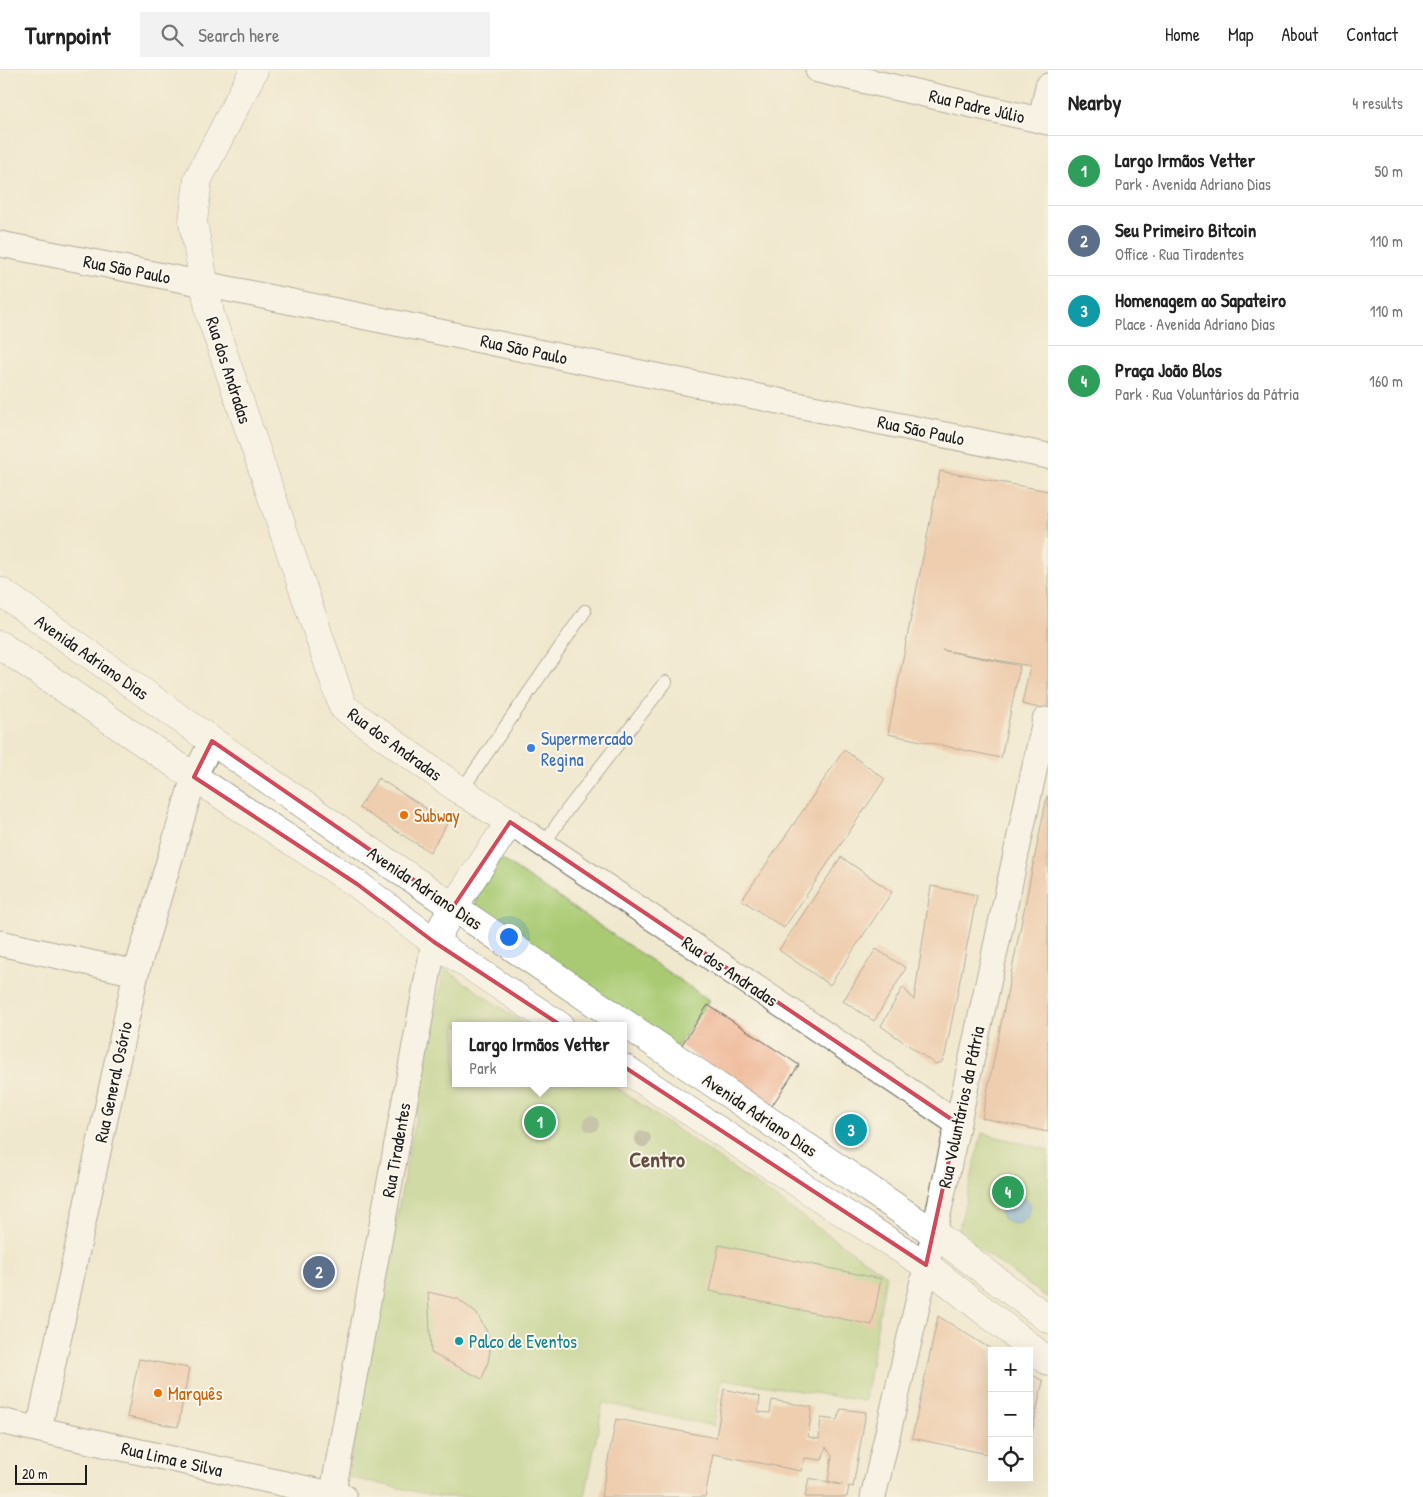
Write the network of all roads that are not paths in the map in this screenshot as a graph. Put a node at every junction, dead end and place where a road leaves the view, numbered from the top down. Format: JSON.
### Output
{"nodes":[{"id":1,"x":254,"y":70,"type":"edge"},
{"id":2,"x":818,"y":70,"type":"edge"},
{"id":3,"x":1048,"y":86,"type":"edge"},
{"id":4,"x":1044,"y":121,"type":"edge"},
{"id":5,"x":0,"y":244,"type":"edge"},
{"id":6,"x":204,"y":284,"type":"junction"},
{"id":7,"x":1048,"y":456,"type":"edge"},
{"id":8,"x":0,"y":591,"type":"edge"},
{"id":9,"x":585,"y":611,"type":"dead end"},
{"id":10,"x":0,"y":645,"type":"edge"},
{"id":11,"x":666,"y":682,"type":"dead end"},
{"id":12,"x":1048,"y":721,"type":"edge"},
{"id":13,"x":212,"y":741,"type":"junction"},
{"id":14,"x":194,"y":777,"type":"junction"},
{"id":15,"x":461,"y":791,"type":"junction"},
{"id":16,"x":510,"y":822,"type":"junction"},
{"id":17,"x":543,"y":845,"type":"junction"},
{"id":18,"x":453,"y":907,"type":"junction"},
{"id":19,"x":434,"y":942,"type":"junction"},
{"id":20,"x":0,"y":943,"type":"edge"},
{"id":21,"x":136,"y":973,"type":"junction"},
{"id":22,"x":554,"y":1022,"type":"edge"},
{"id":23,"x":622,"y":1022,"type":"edge"},
{"id":24,"x":627,"y":1025,"type":"edge"},
{"id":25,"x":665,"y":1051,"type":"junction"},
{"id":26,"x":634,"y":1075,"type":"edge"},
{"id":27,"x":957,"y":1124,"type":"junction"},
{"id":28,"x":934,"y":1233,"type":"junction"},
{"id":29,"x":926,"y":1265,"type":"junction"},
{"id":30,"x":1048,"y":1319,"type":"edge"},
{"id":31,"x":1048,"y":1362,"type":"edge"},
{"id":32,"x":0,"y":1421,"type":"edge"},
{"id":33,"x":39,"y":1429,"type":"junction"},
{"id":34,"x":336,"y":1496,"type":"edge"},
{"id":35,"x":873,"y":1497,"type":"edge"}],
"edges":[{"from":1,"to":6,"type":"street","name":"Rua dos Andradas"},
{"from":2,"to":4,"type":"street","name":"Rua Padre Júlio"},
{"from":3,"to":4,"type":"street"},
{"from":5,"to":6,"type":"street","name":"Rua São Paulo"},
{"from":6,"to":7,"type":"street","name":"Rua São Paulo"},
{"from":6,"to":15,"type":"street","name":"Rua dos Andradas"},
{"from":8,"to":13,"type":"street","name":"Avenida Adriano Dias"},
{"from":9,"to":15,"type":"lane"},
{"from":10,"to":14,"type":"street","name":"Avenida Adriano Dias"},
{"from":11,"to":17,"type":"lane"},
{"from":12,"to":27,"type":"street","name":"Rua Voluntários da Pátria"},
{"from":13,"to":14,"type":"street","name":"Rua General Osório"},
{"from":13,"to":18,"type":"street","name":"Avenida Adriano Dias"},
{"from":14,"to":19,"type":"street","name":"Avenida Adriano Dias"},
{"from":14,"to":21,"type":"street","name":"Rua General Osório"},
{"from":15,"to":16,"type":"street","name":"Rua dos Andradas"},
{"from":16,"to":17,"type":"street","name":"Rua dos Andradas"},
{"from":16,"to":18,"type":"street","name":"Rua Tiradentes"},
{"from":17,"to":27,"type":"street","name":"Rua dos Andradas"},
{"from":18,"to":19,"type":"street","name":"Rua Tiradentes"},
{"from":18,"to":23,"type":"street","name":"Avenida Adriano Dias"},
{"from":19,"to":22,"type":"street","name":"Avenida Adriano Dias"},
{"from":19,"to":34,"type":"street","name":"Rua Tiradentes"},
{"from":20,"to":21,"type":"street"},
{"from":21,"to":33,"type":"street","name":"Rua General Osório"},
{"from":24,"to":25,"type":"street","name":"Avenida Adriano Dias"},
{"from":25,"to":26,"type":"street"},
{"from":25,"to":28,"type":"street","name":"Avenida Adriano Dias"},
{"from":26,"to":29,"type":"street","name":"Avenida Adriano Dias"},
{"from":27,"to":28,"type":"street","name":"Rua Voluntários da Pátria"},
{"from":28,"to":29,"type":"street","name":"Rua Voluntários da Pátria"},
{"from":28,"to":30,"type":"street","name":"Avenida Adriano Dias"},
{"from":29,"to":31,"type":"street","name":"Avenida Adriano Dias"},
{"from":29,"to":35,"type":"street","name":"Rua Voluntários da Pátria"},
{"from":32,"to":33,"type":"street","name":"Rua Lima e Silva"},
{"from":33,"to":34,"type":"street","name":"Rua Lima e Silva"}]}
